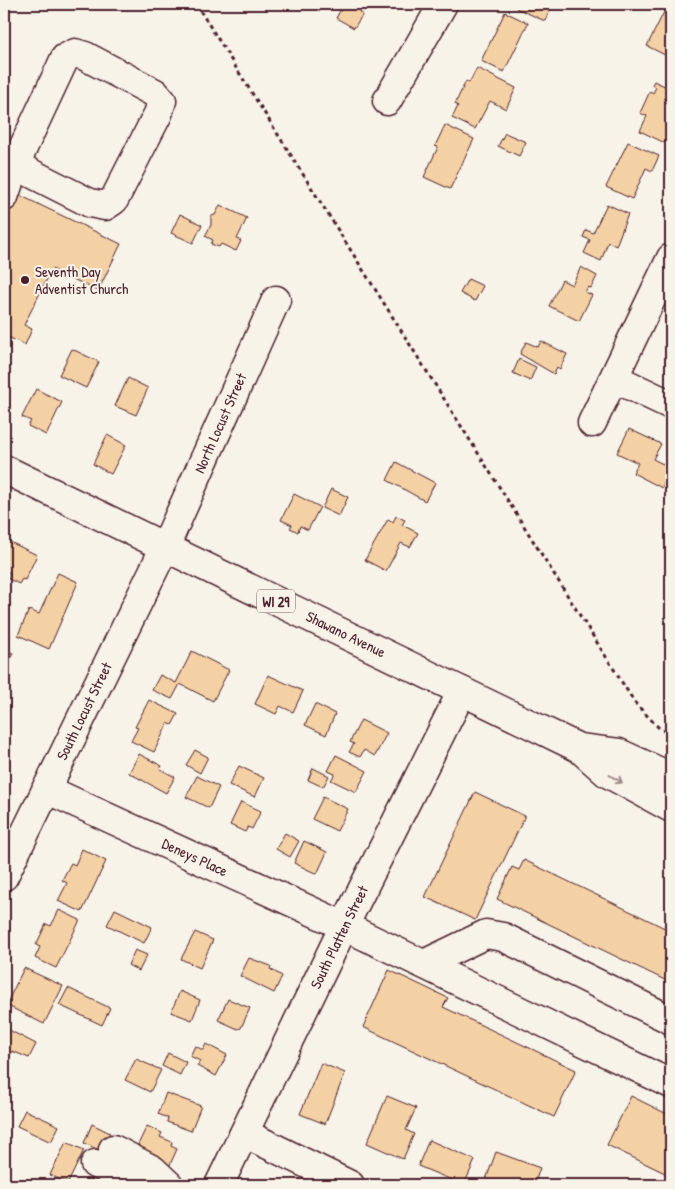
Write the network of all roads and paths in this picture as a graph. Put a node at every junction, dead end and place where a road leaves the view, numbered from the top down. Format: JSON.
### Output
{"nodes":[{"id":1,"x":196,"y":4,"type":"edge"},
{"id":2,"x":443,"y":4,"type":"edge"},
{"id":3,"x":387,"y":101,"type":"dead end"},
{"id":4,"x":15,"y":165,"type":"junction"},
{"id":5,"x":4,"y":197,"type":"edge"},
{"id":6,"x":671,"y":258,"type":"edge"},
{"id":7,"x":276,"y":300,"type":"dead end"},
{"id":8,"x":614,"y":378,"type":"junction"},
{"id":9,"x":671,"y":405,"type":"edge"},
{"id":10,"x":592,"y":423,"type":"dead end"},
{"id":11,"x":4,"y":469,"type":"edge"},
{"id":12,"x":165,"y":547,"type":"junction"},
{"id":13,"x":462,"y":691,"type":"junction"},
{"id":14,"x":671,"y":735,"type":"edge"},
{"id":15,"x":579,"y":748,"type":"junction"},
{"id":16,"x":671,"y":777,"type":"edge"},
{"id":17,"x":46,"y":789,"type":"junction"},
{"id":18,"x":671,"y":808,"type":"edge"},
{"id":19,"x":4,"y":876,"type":"edge"},
{"id":20,"x":344,"y":926,"type":"junction"},
{"id":21,"x":424,"y":964,"type":"junction"},
{"id":22,"x":671,"y":1020,"type":"edge"},
{"id":23,"x":670,"y":1079,"type":"edge"},
{"id":24,"x":244,"y":1134,"type":"junction"},
{"id":25,"x":145,"y":1185,"type":"edge"},
{"id":26,"x":169,"y":1185,"type":"edge"},
{"id":27,"x":219,"y":1185,"type":"edge"},
{"id":28,"x":350,"y":1185,"type":"edge"}],
"edges":[{"from":1,"to":14,"type":"path"},
{"from":2,"to":3,"type":"street"},
{"from":4,"to":4,"type":"street"},
{"from":4,"to":5,"type":"street"},
{"from":6,"to":8,"type":"street"},
{"from":7,"to":12,"type":"street","name":"North Locust Street"},
{"from":8,"to":9,"type":"street"},
{"from":8,"to":10,"type":"street"},
{"from":11,"to":12,"type":"street","name":"Shawano Avenue","number":"WI 29"},
{"from":12,"to":13,"type":"street","name":"Shawano Avenue","number":"WI 29"},
{"from":12,"to":17,"type":"street","name":"South Locust Street"},
{"from":13,"to":15,"type":"street","name":"Shawano Avenue","number":"WI 29"},
{"from":13,"to":20,"type":"street","name":"South Platten Street"},
{"from":15,"to":16,"type":"street","name":"Shawano Avenue","number":"WI 29"},
{"from":15,"to":18,"type":"street","name":"Shawano Avenue","number":"WI 29","one_way":true},
{"from":17,"to":19,"type":"street","name":"South Locust Street"},
{"from":17,"to":20,"type":"street","name":"Deneys Place"},
{"from":20,"to":21,"type":"street","name":"Deneys Place"},
{"from":20,"to":24,"type":"street","name":"South Platten Street"},
{"from":21,"to":22,"type":"street"},
{"from":21,"to":23,"type":"street","name":"Deneys Place"},
{"from":24,"to":27,"type":"street","name":"South Platten Street"},
{"from":24,"to":28,"type":"street"},
{"from":25,"to":26,"type":"street"}]}
